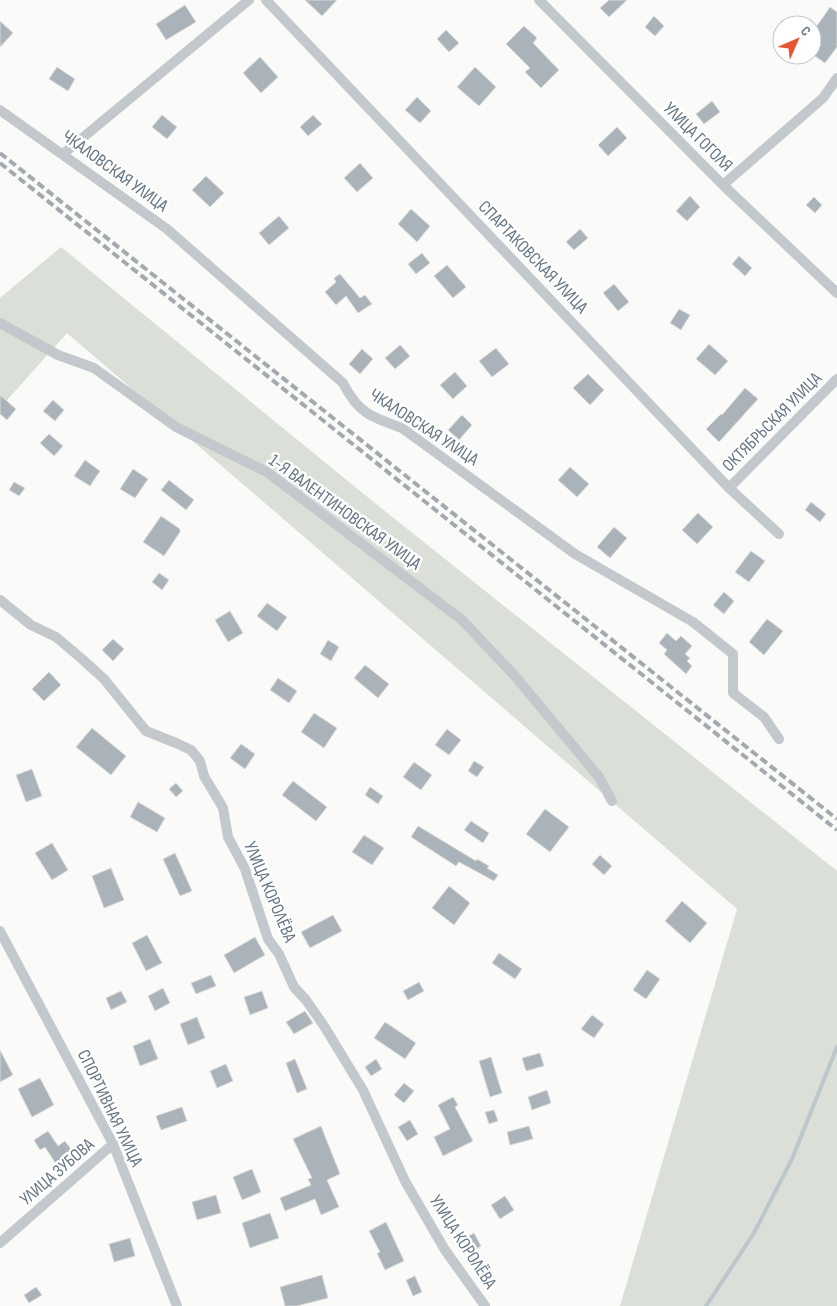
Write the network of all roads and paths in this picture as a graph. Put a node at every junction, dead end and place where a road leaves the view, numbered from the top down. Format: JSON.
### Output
{"nodes":[{"id":1,"x":249,"y":0,"type":"edge"},
{"id":2,"x":266,"y":0,"type":"edge"},
{"id":3,"x":538,"y":0,"type":"edge"},
{"id":4,"x":837,"y":78,"type":"edge"},
{"id":5,"x":0,"y":110,"type":"edge"},
{"id":6,"x":63,"y":154,"type":"junction"},
{"id":7,"x":722,"y":185,"type":"junction"},
{"id":8,"x":837,"y":293,"type":"edge"},
{"id":9,"x":0,"y":323,"type":"edge"},
{"id":10,"x":837,"y":379,"type":"edge"},
{"id":11,"x":729,"y":488,"type":"junction"},
{"id":12,"x":779,"y":534,"type":"dead end"},
{"id":13,"x":0,"y":600,"type":"edge"},
{"id":14,"x":779,"y":739,"type":"dead end"},
{"id":15,"x":612,"y":801,"type":"dead end"},
{"id":16,"x":0,"y":931,"type":"edge"},
{"id":17,"x":113,"y":1144,"type":"junction"},
{"id":18,"x":0,"y":1243,"type":"edge"},
{"id":19,"x":177,"y":1306,"type":"edge"},
{"id":20,"x":485,"y":1306,"type":"edge"}],
"edges":[{"from":1,"to":6,"type":"street"},
{"from":2,"to":11,"type":"street","name":"СПАРТАКОВСКАЯ УЛИЦА"},
{"from":3,"to":7,"type":"street","name":"УЛИЦА ГОГОЛЯ"},
{"from":4,"to":7,"type":"street"},
{"from":5,"to":6,"type":"street","name":"ЧКАЛОВСКАЯ УЛИЦА"},
{"from":6,"to":14,"type":"street","name":"ЧКАЛОВСКАЯ УЛИЦА"},
{"from":7,"to":8,"type":"street","name":"УЛИЦА ГОГОЛЯ"},
{"from":9,"to":15,"type":"street","name":"1-Я ВАЛЕНТИНОВСКАЯ УЛИЦА"},
{"from":10,"to":11,"type":"street","name":"ОКТЯБРЬСКАЯ УЛИЦА"},
{"from":11,"to":12,"type":"street","name":"СПАРТАКОВСКАЯ УЛИЦА"},
{"from":13,"to":20,"type":"street","name":"УЛИЦА КОРОЛЁВА"},
{"from":16,"to":17,"type":"street","name":"СПОРТИВНАЯ УЛИЦА"},
{"from":17,"to":18,"type":"street","name":"УЛИЦА ЗУБОВА"},
{"from":17,"to":19,"type":"street","name":"СПОРТИВНАЯ УЛИЦА"}]}
